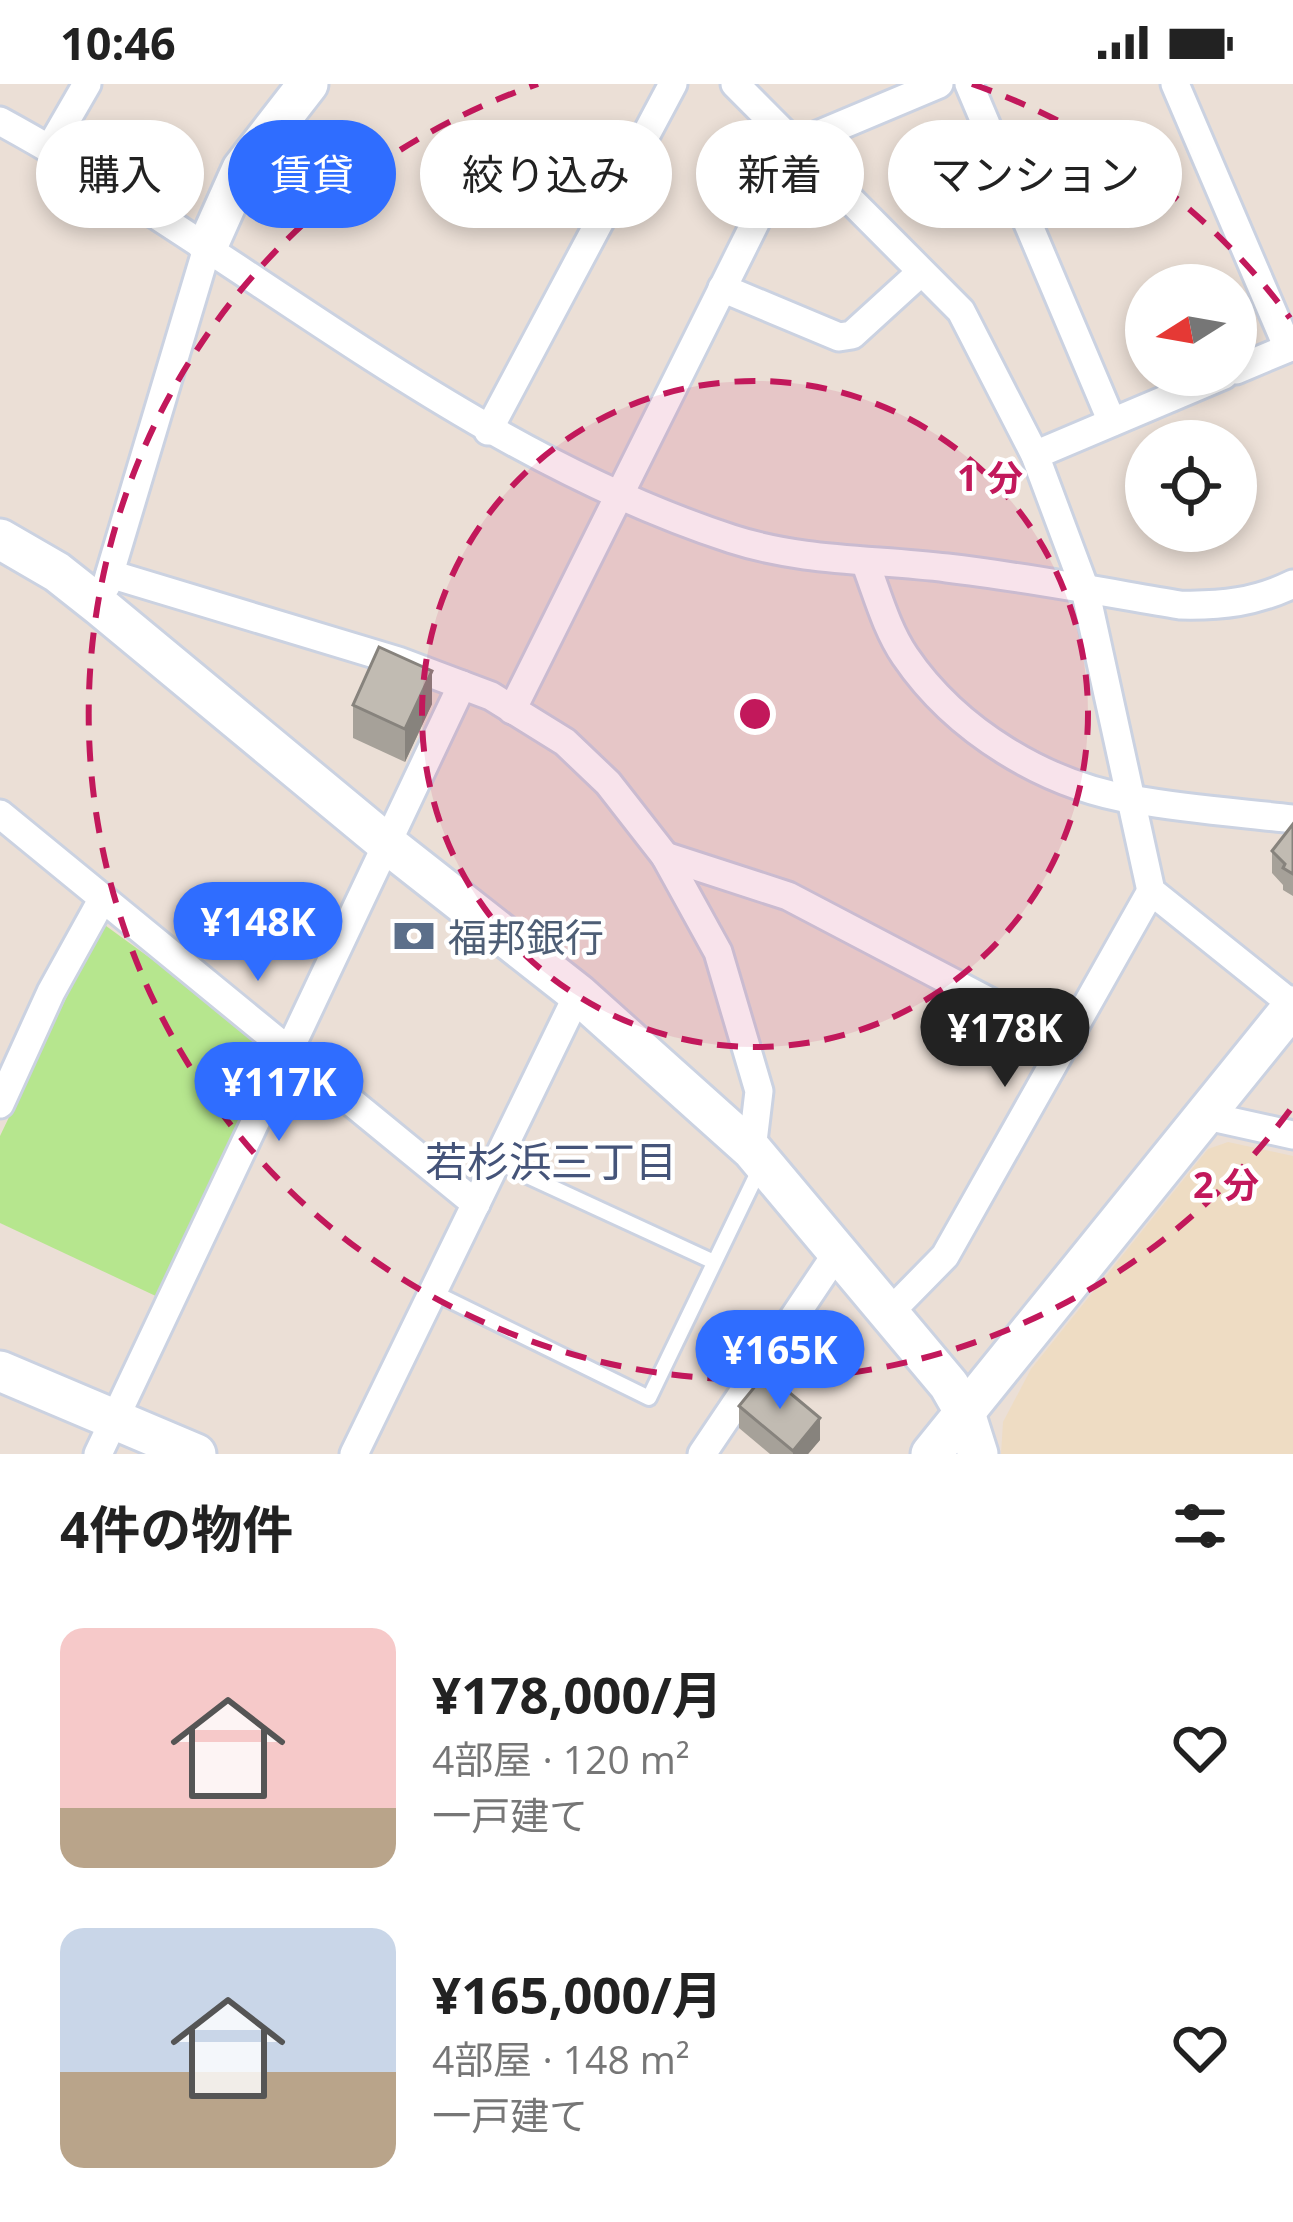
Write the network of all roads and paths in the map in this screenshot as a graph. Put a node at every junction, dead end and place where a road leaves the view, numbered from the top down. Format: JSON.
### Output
{"nodes":[{"id":1,"x":88,"y":84,"type":"edge"},
{"id":2,"x":308,"y":84,"type":"edge"},
{"id":3,"x":673,"y":84,"type":"edge"},
{"id":4,"x":735,"y":84,"type":"edge"},
{"id":5,"x":939,"y":84,"type":"edge"},
{"id":6,"x":969,"y":84,"type":"edge"},
{"id":7,"x":1175,"y":84,"type":"edge"},
{"id":8,"x":67,"y":120,"type":"edge"},
{"id":9,"x":770,"y":120,"type":"edge"},
{"id":10,"x":853,"y":120,"type":"edge"},
{"id":11,"x":0,"y":121,"type":"edge"},
{"id":12,"x":36,"y":140,"type":"edge"},
{"id":13,"x":864,"y":216,"type":"edge"},
{"id":14,"x":180,"y":228,"type":"edge"},
{"id":15,"x":752,"y":228,"type":"edge"},
{"id":16,"x":208,"y":245,"type":"junction"},
{"id":17,"x":920,"y":273,"type":"junction"},
{"id":18,"x":722,"y":288,"type":"junction"},
{"id":19,"x":1290,"y":347,"type":"edge"},
{"id":20,"x":1257,"y":361,"type":"edge"},
{"id":21,"x":1174,"y":396,"type":"edge"},
{"id":22,"x":1112,"y":422,"type":"junction"},
{"id":23,"x":488,"y":431,"type":"junction"},
{"id":24,"x":1035,"y":455,"type":"junction"},
{"id":25,"x":620,"y":495,"type":"junction"},
{"id":26,"x":4,"y":550,"type":"edge"},
{"id":27,"x":865,"y":562,"type":"junction"},
{"id":28,"x":1293,"y":584,"type":"edge"},
{"id":29,"x":105,"y":590,"type":"junction"},
{"id":30,"x":1085,"y":590,"type":"junction"},
{"id":31,"x":462,"y":685,"type":"junction"},
{"id":32,"x":512,"y":710,"type":"junction"},
{"id":33,"x":1131,"y":800,"type":"junction"},
{"id":34,"x":0,"y":814,"type":"edge"},
{"id":35,"x":1293,"y":819,"type":"edge"},
{"id":36,"x":386,"y":843,"type":"junction"},
{"id":37,"x":665,"y":856,"type":"junction"},
{"id":38,"x":1151,"y":891,"type":"junction"},
{"id":39,"x":103,"y":898,"type":"junction"},
{"id":40,"x":578,"y":994,"type":"junction"},
{"id":41,"x":1293,"y":1006,"type":"edge"},
{"id":42,"x":1068,"y":1043,"type":"junction"},
{"id":43,"x":289,"y":1049,"type":"junction"},
{"id":44,"x":0,"y":1103,"type":"edge"},
{"id":45,"x":1207,"y":1116,"type":"junction"},
{"id":46,"x":1293,"y":1135,"type":"edge"},
{"id":47,"x":757,"y":1156,"type":"junction"},
{"id":48,"x":497,"y":1162,"type":"junction"},
{"id":49,"x":476,"y":1204,"type":"junction"},
{"id":50,"x":839,"y":1250,"type":"junction"},
{"id":51,"x":714,"y":1262,"type":"junction"},
{"id":52,"x":434,"y":1292,"type":"junction"},
{"id":53,"x":890,"y":1312,"type":"junction"},
{"id":54,"x":0,"y":1371,"type":"edge"},
{"id":55,"x":965,"y":1413,"type":"junction"},
{"id":56,"x":106,"y":1436,"type":"edge"},
{"id":57,"x":196,"y":1454,"type":"edge"},
{"id":58,"x":355,"y":1454,"type":"edge"},
{"id":59,"x":702,"y":1454,"type":"edge"},
{"id":60,"x":932,"y":1454,"type":"edge"},
{"id":61,"x":978,"y":1454,"type":"edge"}],
"edges":[{"from":1,"to":8,"type":"street"},
{"from":2,"to":16,"type":"street"},
{"from":3,"to":23,"type":"street"},
{"from":4,"to":9,"type":"street"},
{"from":5,"to":10,"type":"street"},
{"from":6,"to":22,"type":"street"},
{"from":7,"to":19,"type":"street"},
{"from":11,"to":12,"type":"street"},
{"from":13,"to":17,"type":"street"},
{"from":14,"to":16,"type":"street"},
{"from":15,"to":18,"type":"street"},
{"from":16,"to":23,"type":"street"},
{"from":16,"to":29,"type":"street"},
{"from":17,"to":18,"type":"street"},
{"from":17,"to":24,"type":"street"},
{"from":18,"to":25,"type":"street"},
{"from":19,"to":20,"type":"street"},
{"from":21,"to":22,"type":"street"},
{"from":22,"to":24,"type":"street"},
{"from":23,"to":25,"type":"street"},
{"from":24,"to":30,"type":"street"},
{"from":25,"to":27,"type":"street"},
{"from":25,"to":32,"type":"street"},
{"from":26,"to":29,"type":"street"},
{"from":27,"to":30,"type":"street"},
{"from":27,"to":33,"type":"street"},
{"from":28,"to":30,"type":"street"},
{"from":29,"to":31,"type":"street"},
{"from":29,"to":36,"type":"street"},
{"from":30,"to":33,"type":"street"},
{"from":31,"to":32,"type":"street"},
{"from":31,"to":36,"type":"street"},
{"from":32,"to":37,"type":"street"},
{"from":33,"to":35,"type":"street"},
{"from":33,"to":38,"type":"street"},
{"from":34,"to":39,"type":"street"},
{"from":36,"to":40,"type":"street"},
{"from":36,"to":43,"type":"street"},
{"from":37,"to":42,"type":"street"},
{"from":37,"to":47,"type":"street"},
{"from":38,"to":41,"type":"street"},
{"from":38,"to":42,"type":"street"},
{"from":39,"to":43,"type":"street"},
{"from":39,"to":44,"type":"street"},
{"from":40,"to":47,"type":"street"},
{"from":40,"to":48,"type":"street"},
{"from":41,"to":45,"type":"street"},
{"from":42,"to":53,"type":"street"},
{"from":43,"to":49,"type":"street"},
{"from":43,"to":56,"type":"street"},
{"from":45,"to":46,"type":"street"},
{"from":45,"to":55,"type":"street"},
{"from":47,"to":50,"type":"street"},
{"from":47,"to":51,"type":"lane"},
{"from":48,"to":49,"type":"street"},
{"from":48,"to":51,"type":"lane"},
{"from":49,"to":52,"type":"street"},
{"from":50,"to":53,"type":"street"},
{"from":50,"to":59,"type":"street"},
{"from":51,"to":52,"type":"lane"},
{"from":52,"to":58,"type":"street"},
{"from":53,"to":55,"type":"street"},
{"from":54,"to":56,"type":"street"},
{"from":55,"to":60,"type":"street"},
{"from":55,"to":61,"type":"street"},
{"from":56,"to":57,"type":"street"}]}
